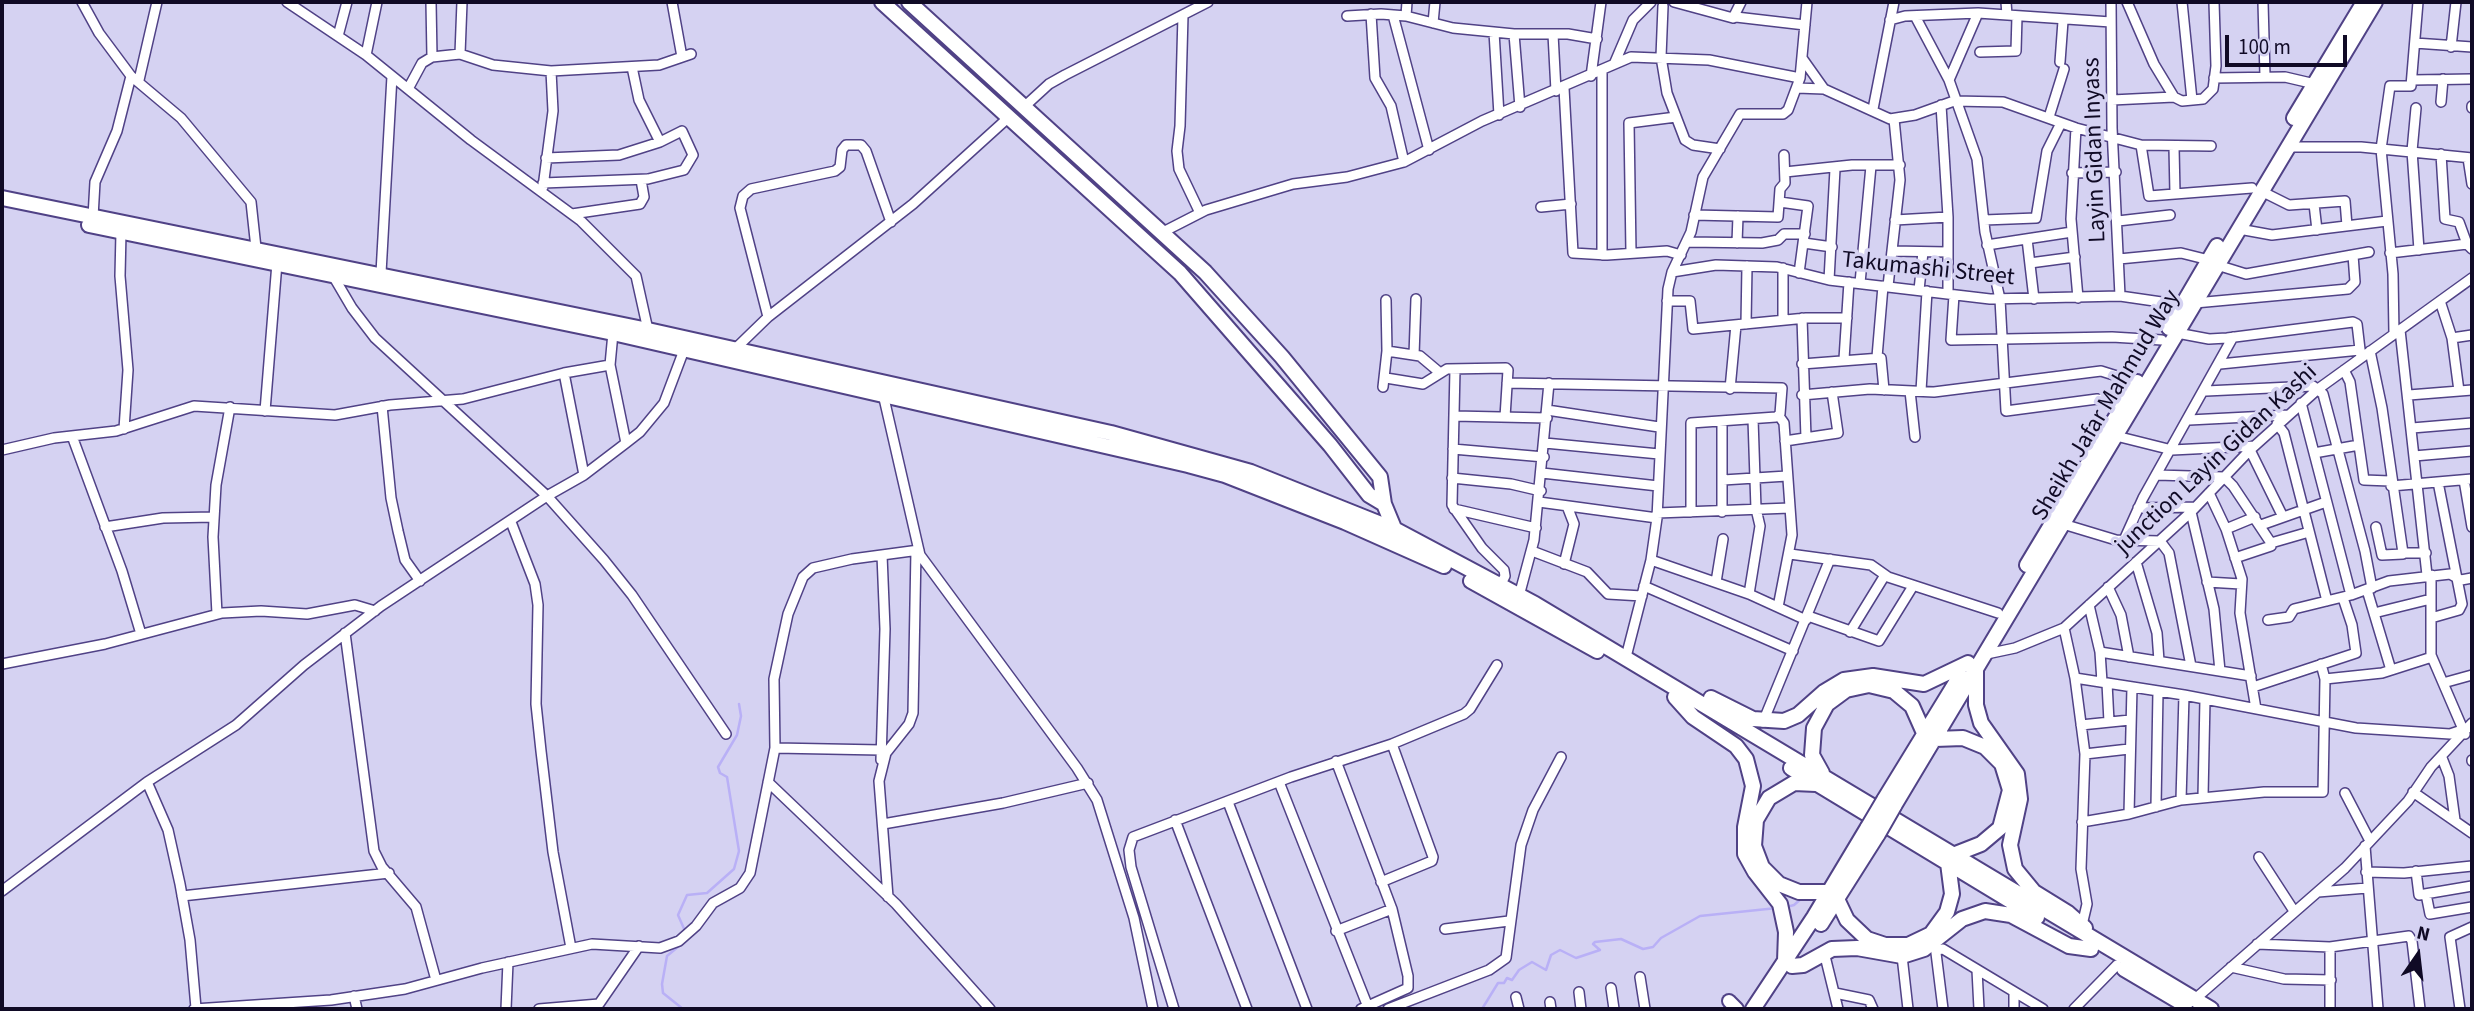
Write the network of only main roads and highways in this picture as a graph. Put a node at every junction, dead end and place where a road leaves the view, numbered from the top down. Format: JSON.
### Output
{"nodes":[{"id":1,"x":882,"y":2,"type":"edge"},
{"id":2,"x":909,"y":2,"type":"edge"},
{"id":3,"x":2364,"y":2,"type":"edge"},
{"id":4,"x":2375,"y":2,"type":"edge"},
{"id":5,"x":2256,"y":190,"type":"junction"},
{"id":6,"x":2,"y":198,"type":"edge"},
{"id":7,"x":2,"y":207,"type":"edge"},
{"id":8,"x":2213,"y":263,"type":"junction"},
{"id":9,"x":2188,"y":304,"type":"junction"},
{"id":10,"x":1384,"y":504,"type":"junction"},
{"id":11,"x":1396,"y":536,"type":"junction"},
{"id":12,"x":1531,"y":608,"type":"junction"},
{"id":13,"x":1975,"y":662,"type":"junction"},
{"id":14,"x":1677,"y":693,"type":"junction"},
{"id":15,"x":1929,"y":736,"type":"junction"},
{"id":16,"x":1821,"y":781,"type":"junction"},
{"id":17,"x":1951,"y":859,"type":"junction"},
{"id":18,"x":1833,"y":895,"type":"junction"},
{"id":19,"x":2094,"y":945,"type":"junction"},
{"id":20,"x":1789,"y":964,"type":"junction"},
{"id":21,"x":2190,"y":1006,"type":"edge"},
{"id":22,"x":1753,"y":1009,"type":"edge"},
{"id":23,"x":1763,"y":1009,"type":"edge"},
{"id":24,"x":2211,"y":1009,"type":"edge"}],
"edges":[{"from":1,"to":10,"type":"main road"},
{"from":2,"to":10,"type":"main road"},
{"from":3,"to":5,"type":"main road","name":"Sheikh Jafar Mahmud Way"},
{"from":4,"to":5,"type":"main road","name":"Sheikh Jafar Mahmud Way"},
{"from":5,"to":8,"type":"main road","name":"Sheikh Jafar Mahmud Way"},
{"from":5,"to":8,"type":"main road","name":"Sheikh Jafar Mahmud Way"},
{"from":6,"to":11,"type":"main road"},
{"from":7,"to":11,"type":"main road"},
{"from":8,"to":9,"type":"main road","name":"Sheikh Jafar Mahmud Way"},
{"from":9,"to":13,"type":"main road","name":"Sheikh Jafar Mahmud Way"},
{"from":9,"to":13,"type":"main road","name":"Sheikh Jafar Mahmud Way"},
{"from":10,"to":11,"type":"main road"},
{"from":11,"to":12,"type":"main road"},
{"from":11,"to":12,"type":"main road"},
{"from":12,"to":14,"type":"main road"},
{"from":12,"to":14,"type":"main road"},
{"from":13,"to":14,"type":"main road"},
{"from":13,"to":15,"type":"main road","name":"Sheikh Jafar Mahmud Way"},
{"from":13,"to":19,"type":"main road"},
{"from":14,"to":16,"type":"main road"},
{"from":14,"to":20,"type":"main road"},
{"from":15,"to":16,"type":"main road"},
{"from":15,"to":17,"type":"main road"},
{"from":15,"to":18,"type":"main road","name":"Sheikh Jafar Mahmud Way","bridge":true},
{"from":16,"to":17,"type":"main road"},
{"from":16,"to":18,"type":"main road"},
{"from":17,"to":18,"type":"main road"},
{"from":17,"to":19,"type":"main road"},
{"from":18,"to":20,"type":"main road","name":"Sheikh Jafar Mahmud Way"},
{"from":19,"to":20,"type":"main road"},
{"from":19,"to":21,"type":"main road"},
{"from":19,"to":21,"type":"main road"},
{"from":20,"to":22,"type":"main road"},
{"from":20,"to":23,"type":"main road"},
{"from":21,"to":24,"type":"main road"}]}
